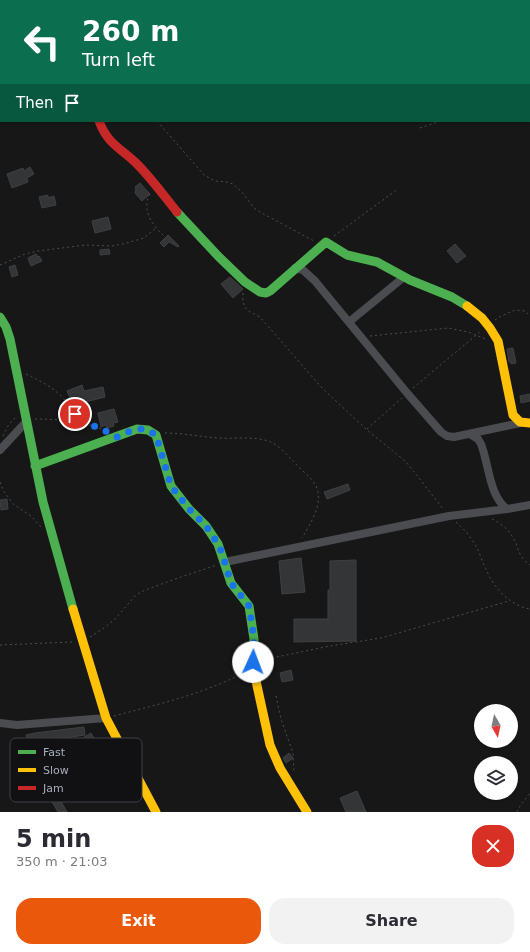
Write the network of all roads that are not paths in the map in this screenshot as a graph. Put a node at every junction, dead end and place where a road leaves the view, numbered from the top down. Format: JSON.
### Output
{"nodes":[{"id":1,"x":99,"y":122,"type":"edge"},
{"id":2,"x":295,"y":268,"type":"junction"},
{"id":3,"x":404,"y":277,"type":"junction"},
{"id":4,"x":0,"y":317,"type":"edge"},
{"id":5,"x":350,"y":322,"type":"junction"},
{"id":6,"x":26,"y":422,"type":"junction"},
{"id":7,"x":520,"y":423,"type":"junction"},
{"id":8,"x":530,"y":423,"type":"edge"},
{"id":9,"x":470,"y":434,"type":"junction"},
{"id":10,"x":0,"y":450,"type":"edge"},
{"id":11,"x":35,"y":466,"type":"junction"},
{"id":12,"x":530,"y":505,"type":"edge"},
{"id":13,"x":507,"y":509,"type":"junction"},
{"id":14,"x":225,"y":562,"type":"junction"},
{"id":15,"x":106,"y":718,"type":"junction"},
{"id":16,"x":0,"y":723,"type":"edge"},
{"id":17,"x":117,"y":738,"type":"edge"},
{"id":18,"x":142,"y":786,"type":"edge"},
{"id":19,"x":156,"y":812,"type":"edge"},
{"id":20,"x":307,"y":812,"type":"edge"}],
"edges":[{"from":1,"to":2,"type":"street"},
{"from":2,"to":3,"type":"street"},
{"from":2,"to":5,"type":"street"},
{"from":3,"to":5,"type":"street"},
{"from":3,"to":7,"type":"street"},
{"from":4,"to":6,"type":"street"},
{"from":5,"to":9,"type":"street"},
{"from":6,"to":10,"type":"street"},
{"from":6,"to":11,"type":"street"},
{"from":7,"to":8,"type":"street"},
{"from":7,"to":9,"type":"street"},
{"from":9,"to":13,"type":"street"},
{"from":11,"to":14,"type":"street"},
{"from":11,"to":15,"type":"street"},
{"from":12,"to":13,"type":"street"},
{"from":13,"to":14,"type":"street"},
{"from":14,"to":20,"type":"street"},
{"from":15,"to":16,"type":"street"},
{"from":15,"to":17,"type":"street"},
{"from":18,"to":19,"type":"street"}]}
